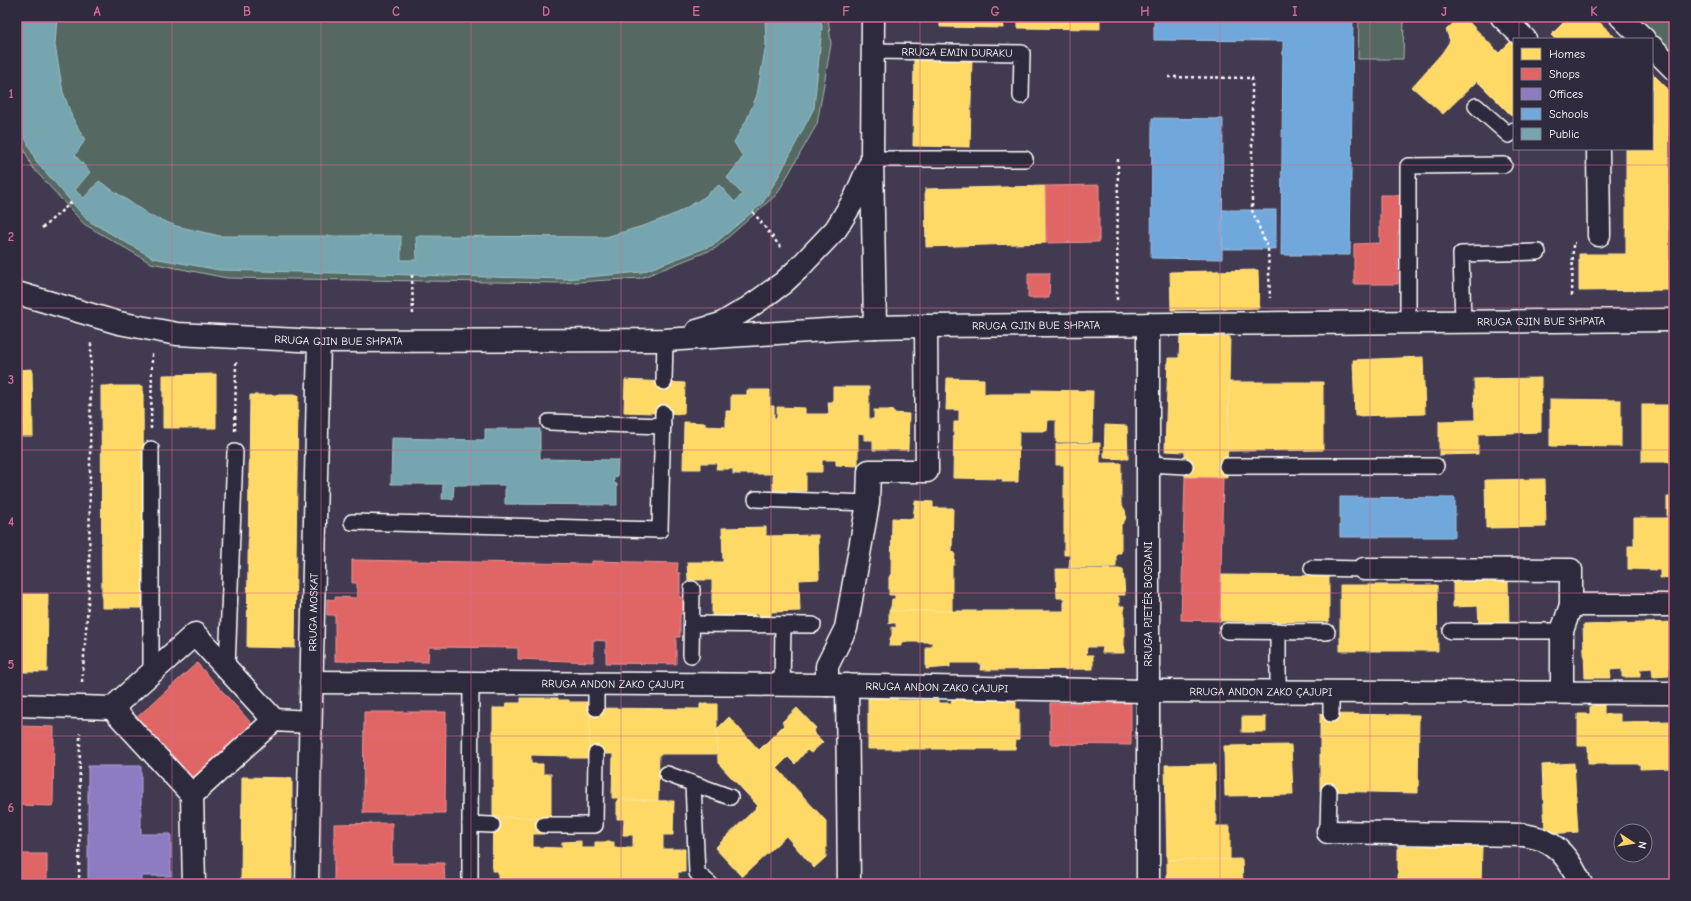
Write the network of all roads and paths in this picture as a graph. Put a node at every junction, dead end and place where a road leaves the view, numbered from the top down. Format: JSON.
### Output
{"nodes":[{"id":1,"x":873,"y":17,"type":"edge"},
{"id":2,"x":1621,"y":17,"type":"edge"},
{"id":3,"x":1663,"y":17,"type":"edge"},
{"id":4,"x":1674,"y":22,"type":"edge"},
{"id":5,"x":1643,"y":38,"type":"edge"},
{"id":6,"x":1653,"y":48,"type":"edge"},
{"id":7,"x":873,"y":50,"type":"junction"},
{"id":8,"x":1674,"y":69,"type":"edge"},
{"id":9,"x":1168,"y":76,"type":"dead end"},
{"id":10,"x":1021,"y":96,"type":"dead end"},
{"id":11,"x":1476,"y":106,"type":"dead end"},
{"id":12,"x":1513,"y":131,"type":"edge"},
{"id":13,"x":1598,"y":150,"type":"edge"},
{"id":14,"x":872,"y":159,"type":"junction"},
{"id":15,"x":1025,"y":159,"type":"dead end"},
{"id":16,"x":1118,"y":159,"type":"dead end"},
{"id":17,"x":1504,"y":165,"type":"dead end"},
{"id":18,"x":72,"y":202,"type":"dead end"},
{"id":19,"x":753,"y":212,"type":"dead end"},
{"id":20,"x":42,"y":228,"type":"dead end"},
{"id":21,"x":1599,"y":235,"type":"dead end"},
{"id":22,"x":1573,"y":243,"type":"dead end"},
{"id":23,"x":1538,"y":252,"type":"dead end"},
{"id":24,"x":798,"y":269,"type":"junction"},
{"id":25,"x":412,"y":275,"type":"dead end"},
{"id":26,"x":1270,"y":284,"type":"dead end"},
{"id":27,"x":17,"y":293,"type":"edge"},
{"id":28,"x":413,"y":316,"type":"dead end"},
{"id":29,"x":1674,"y":320,"type":"edge"},
{"id":30,"x":1572,"y":321,"type":"junction"},
{"id":31,"x":1408,"y":322,"type":"junction"},
{"id":32,"x":1463,"y":322,"type":"junction"},
{"id":33,"x":1117,"y":324,"type":"junction"},
{"id":34,"x":1148,"y":324,"type":"junction"},
{"id":35,"x":926,"y":326,"type":"junction"},
{"id":36,"x":875,"y":327,"type":"junction"},
{"id":37,"x":152,"y":329,"type":"junction"},
{"id":38,"x":237,"y":338,"type":"junction"},
{"id":39,"x":665,"y":340,"type":"junction"},
{"id":40,"x":319,"y":341,"type":"junction"},
{"id":41,"x":90,"y":367,"type":"dead end"},
{"id":42,"x":664,"y":382,"type":"dead end"},
{"id":43,"x":549,"y":422,"type":"dead end"},
{"id":44,"x":151,"y":449,"type":"joint"},
{"id":45,"x":235,"y":452,"type":"joint"},
{"id":46,"x":1148,"y":464,"type":"junction"},
{"id":47,"x":1185,"y":466,"type":"dead end"},
{"id":48,"x":1227,"y":466,"type":"dead end"},
{"id":49,"x":1436,"y":466,"type":"dead end"},
{"id":50,"x":756,"y":499,"type":"dead end"},
{"id":51,"x":868,"y":503,"type":"junction"},
{"id":52,"x":352,"y":522,"type":"dead end"},
{"id":53,"x":1312,"y":568,"type":"dead end"},
{"id":54,"x":1364,"y":568,"type":"joint"},
{"id":55,"x":692,"y":589,"type":"dead end"},
{"id":56,"x":1571,"y":605,"type":"junction"},
{"id":57,"x":1674,"y":605,"type":"edge"},
{"id":58,"x":692,"y":624,"type":"junction"},
{"id":59,"x":783,"y":625,"type":"junction"},
{"id":60,"x":812,"y":626,"type":"dead end"},
{"id":61,"x":1227,"y":631,"type":"dead end"},
{"id":62,"x":1278,"y":631,"type":"junction"},
{"id":63,"x":1452,"y":631,"type":"dead end"},
{"id":64,"x":1562,"y":631,"type":"junction"},
{"id":65,"x":1327,"y":632,"type":"dead end"},
{"id":66,"x":691,"y":655,"type":"dead end"},
{"id":67,"x":227,"y":668,"type":"junction"},
{"id":68,"x":151,"y":673,"type":"junction"},
{"id":69,"x":311,"y":682,"type":"junction"},
{"id":70,"x":472,"y":683,"type":"junction"},
{"id":71,"x":596,"y":684,"type":"junction"},
{"id":72,"x":837,"y":685,"type":"junction"},
{"id":73,"x":782,"y":686,"type":"junction"},
{"id":74,"x":1148,"y":691,"type":"junction"},
{"id":75,"x":1278,"y":692,"type":"junction"},
{"id":76,"x":1331,"y":692,"type":"junction"},
{"id":77,"x":1562,"y":692,"type":"junction"},
{"id":78,"x":1674,"y":693,"type":"edge"},
{"id":79,"x":17,"y":706,"type":"edge"},
{"id":80,"x":80,"y":707,"type":"junction"},
{"id":81,"x":112,"y":708,"type":"junction"},
{"id":82,"x":596,"y":708,"type":"dead end"},
{"id":83,"x":1330,"y":714,"type":"dead end"},
{"id":84,"x":274,"y":720,"type":"junction"},
{"id":85,"x":310,"y":722,"type":"junction"},
{"id":86,"x":596,"y":754,"type":"dead end"},
{"id":87,"x":668,"y":774,"type":"dead end"},
{"id":88,"x":693,"y":784,"type":"junction"},
{"id":89,"x":1329,"y":791,"type":"dead end"},
{"id":90,"x":192,"y":795,"type":"junction"},
{"id":91,"x":730,"y":797,"type":"dead end"},
{"id":92,"x":470,"y":824,"type":"junction"},
{"id":93,"x":492,"y":825,"type":"dead end"},
{"id":94,"x":544,"y":825,"type":"dead end"},
{"id":95,"x":1328,"y":832,"type":"joint"},
{"id":96,"x":79,"y":884,"type":"edge"},
{"id":97,"x":194,"y":884,"type":"edge"},
{"id":98,"x":307,"y":884,"type":"edge"},
{"id":99,"x":470,"y":884,"type":"edge"},
{"id":100,"x":710,"y":884,"type":"edge"},
{"id":101,"x":849,"y":884,"type":"edge"},
{"id":102,"x":1148,"y":884,"type":"edge"},
{"id":103,"x":1581,"y":884,"type":"edge"}],
"edges":[{"from":1,"to":7,"type":"street"},
{"from":2,"to":5,"type":"street"},
{"from":3,"to":4,"type":"path"},
{"from":6,"to":8,"type":"street"},
{"from":7,"to":10,"type":"lane","name":"RRUGA EMIN DURAKU"},
{"from":7,"to":14,"type":"street"},
{"from":9,"to":26,"type":"path"},
{"from":11,"to":12,"type":"lane"},
{"from":13,"to":21,"type":"street"},
{"from":14,"to":15,"type":"lane"},
{"from":14,"to":24,"type":"street"},
{"from":14,"to":36,"type":"street"},
{"from":16,"to":33,"type":"path"},
{"from":17,"to":31,"type":"lane"},
{"from":18,"to":20,"type":"path"},
{"from":19,"to":24,"type":"path"},
{"from":22,"to":30,"type":"path"},
{"from":23,"to":32,"type":"lane"},
{"from":24,"to":39,"type":"street"},
{"from":25,"to":28,"type":"path"},
{"from":27,"to":37,"type":"street","name":"RRUGA GJIN BUE SHPATA"},
{"from":29,"to":30,"type":"street","name":"RRUGA GJIN BUE SHPATA"},
{"from":30,"to":32,"type":"street","name":"RRUGA GJIN BUE SHPATA"},
{"from":31,"to":32,"type":"street","name":"RRUGA GJIN BUE SHPATA"},
{"from":31,"to":34,"type":"street","name":"RRUGA GJIN BUE SHPATA"},
{"from":33,"to":34,"type":"street","name":"RRUGA GJIN BUE SHPATA"},
{"from":33,"to":35,"type":"street","name":"RRUGA GJIN BUE SHPATA"},
{"from":34,"to":46,"type":"street","name":"RRUGA PJETËR BOGDANI"},
{"from":35,"to":36,"type":"street","name":"RRUGA GJIN BUE SHPATA"},
{"from":35,"to":51,"type":"street"},
{"from":36,"to":39,"type":"street","name":"RRUGA GJIN BUE SHPATA"},
{"from":37,"to":38,"type":"street","name":"RRUGA GJIN BUE SHPATA"},
{"from":37,"to":44,"type":"path"},
{"from":38,"to":40,"type":"street","name":"RRUGA GJIN BUE SHPATA"},
{"from":38,"to":45,"type":"path"},
{"from":39,"to":40,"type":"street","name":"RRUGA GJIN BUE SHPATA"},
{"from":39,"to":42,"type":"lane"},
{"from":40,"to":69,"type":"street","name":"RRUGA MOSKAT"},
{"from":41,"to":80,"type":"path"},
{"from":43,"to":52,"type":"lane"},
{"from":44,"to":68,"type":"lane"},
{"from":45,"to":67,"type":"lane"},
{"from":46,"to":47,"type":"lane"},
{"from":46,"to":74,"type":"street","name":"RRUGA PJETËR BOGDANI"},
{"from":48,"to":49,"type":"lane"},
{"from":50,"to":51,"type":"lane"},
{"from":51,"to":72,"type":"street"},
{"from":53,"to":54,"type":"lane"},
{"from":54,"to":56,"type":"street"},
{"from":55,"to":58,"type":"lane"},
{"from":56,"to":57,"type":"street"},
{"from":56,"to":64,"type":"street"},
{"from":58,"to":59,"type":"lane"},
{"from":58,"to":66,"type":"lane"},
{"from":59,"to":60,"type":"lane"},
{"from":59,"to":73,"type":"lane"},
{"from":61,"to":62,"type":"lane"},
{"from":62,"to":65,"type":"lane"},
{"from":62,"to":75,"type":"lane"},
{"from":63,"to":64,"type":"lane"},
{"from":64,"to":77,"type":"street"},
{"from":67,"to":68,"type":"street"},
{"from":67,"to":84,"type":"street"},
{"from":68,"to":81,"type":"street"},
{"from":69,"to":70,"type":"street","name":"RRUGA ANDON ZAKO ÇAJUPI"},
{"from":69,"to":85,"type":"street","name":"RRUGA MOSKAT"},
{"from":70,"to":71,"type":"street","name":"RRUGA ANDON ZAKO ÇAJUPI"},
{"from":70,"to":92,"type":"lane"},
{"from":71,"to":73,"type":"street","name":"RRUGA ANDON ZAKO ÇAJUPI"},
{"from":71,"to":82,"type":"lane"},
{"from":72,"to":73,"type":"street","name":"RRUGA ANDON ZAKO ÇAJUPI"},
{"from":72,"to":74,"type":"street","name":"RRUGA ANDON ZAKO ÇAJUPI"},
{"from":72,"to":101,"type":"street"},
{"from":74,"to":75,"type":"street","name":"RRUGA ANDON ZAKO ÇAJUPI"},
{"from":74,"to":102,"type":"street","name":"RRUGA PJETËR BOGDANI"},
{"from":75,"to":76,"type":"street","name":"RRUGA ANDON ZAKO ÇAJUPI"},
{"from":76,"to":77,"type":"street","name":"RRUGA ANDON ZAKO ÇAJUPI"},
{"from":76,"to":83,"type":"lane"},
{"from":77,"to":78,"type":"street","name":"RRUGA ANDON ZAKO ÇAJUPI"},
{"from":79,"to":80,"type":"street"},
{"from":80,"to":81,"type":"street"},
{"from":80,"to":96,"type":"path"},
{"from":81,"to":90,"type":"street"},
{"from":84,"to":85,"type":"street"},
{"from":84,"to":90,"type":"street"},
{"from":85,"to":98,"type":"street","name":"RRUGA MOSKAT"},
{"from":86,"to":94,"type":"lane"},
{"from":87,"to":88,"type":"lane"},
{"from":88,"to":91,"type":"lane"},
{"from":88,"to":100,"type":"lane"},
{"from":89,"to":95,"type":"lane"},
{"from":90,"to":97,"type":"street"},
{"from":92,"to":93,"type":"lane"},
{"from":92,"to":99,"type":"lane"},
{"from":95,"to":103,"type":"street"}]}
